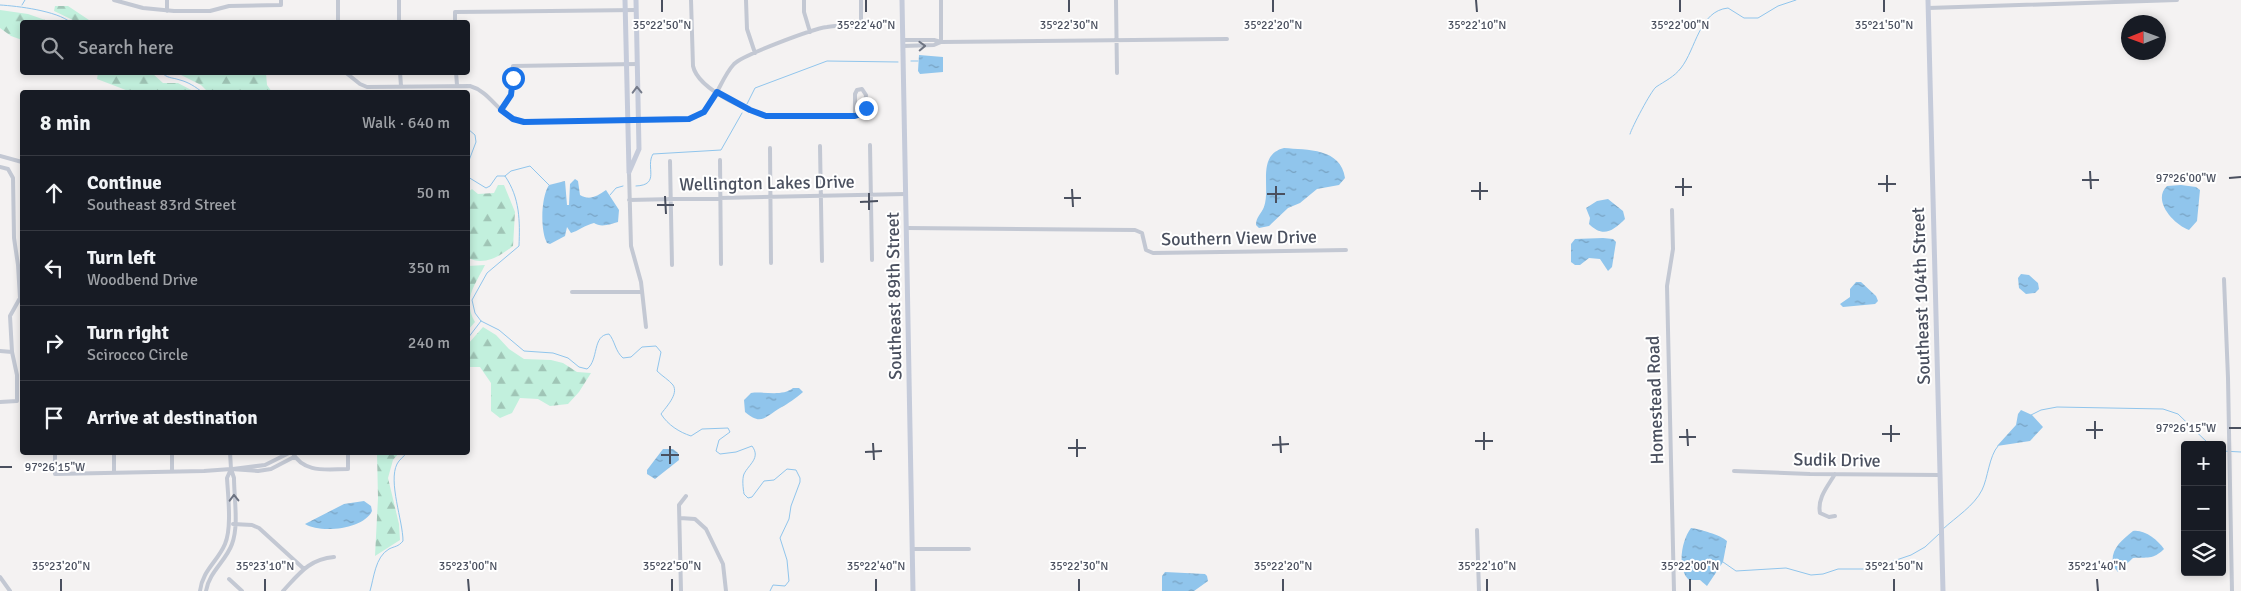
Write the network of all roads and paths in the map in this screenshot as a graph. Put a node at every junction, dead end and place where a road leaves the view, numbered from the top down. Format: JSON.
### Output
{"nodes":[{"id":1,"x":114,"y":0,"type":"edge"},
{"id":2,"x":167,"y":0,"type":"edge"},
{"id":3,"x":225,"y":0,"type":"edge"},
{"id":4,"x":338,"y":0,"type":"edge"},
{"id":5,"x":399,"y":0,"type":"edge"},
{"id":6,"x":625,"y":0,"type":"edge"},
{"id":7,"x":636,"y":0,"type":"edge"},
{"id":8,"x":691,"y":0,"type":"edge"},
{"id":9,"x":746,"y":0,"type":"edge"},
{"id":10,"x":804,"y":0,"type":"edge"},
{"id":11,"x":861,"y":0,"type":"edge"},
{"id":12,"x":902,"y":0,"type":"edge"},
{"id":13,"x":941,"y":0,"type":"edge"},
{"id":14,"x":1116,"y":0,"type":"edge"},
{"id":15,"x":1928,"y":0,"type":"edge"},
{"id":16,"x":2177,"y":0,"type":"edge"},
{"id":17,"x":281,"y":2,"type":"edge"},
{"id":18,"x":225,"y":7,"type":"junction"},
{"id":19,"x":1928,"y":8,"type":"junction"},
{"id":20,"x":625,"y":10,"type":"junction"},
{"id":21,"x":636,"y":10,"type":"junction"},
{"id":22,"x":167,"y":11,"type":"junction"},
{"id":23,"x":338,"y":20,"type":"edge"},
{"id":24,"x":399,"y":20,"type":"edge"},
{"id":25,"x":455,"y":20,"type":"edge"},
{"id":26,"x":810,"y":32,"type":"junction"},
{"id":27,"x":1228,"y":39,"type":"dead end"},
{"id":28,"x":903,"y":40,"type":"junction"},
{"id":29,"x":941,"y":42,"type":"junction"},
{"id":30,"x":1116,"y":42,"type":"junction"},
{"id":31,"x":903,"y":46,"type":"junction"},
{"id":32,"x":756,"y":53,"type":"junction"},
{"id":33,"x":626,"y":64,"type":"junction"},
{"id":34,"x":637,"y":64,"type":"junction"},
{"id":35,"x":1117,"y":73,"type":"dead end"},
{"id":36,"x":349,"y":75,"type":"edge"},
{"id":37,"x":400,"y":75,"type":"edge"},
{"id":38,"x":456,"y":75,"type":"edge"},
{"id":39,"x":457,"y":85,"type":"junction"},
{"id":40,"x":401,"y":86,"type":"junction"},
{"id":41,"x":717,"y":92,"type":"junction"},
{"id":42,"x":501,"y":110,"type":"junction"},
{"id":43,"x":855,"y":116,"type":"junction"},
{"id":44,"x":627,"y":120,"type":"junction"},
{"id":45,"x":638,"y":120,"type":"junction"},
{"id":46,"x":870,"y":145,"type":"dead end"},
{"id":47,"x":820,"y":146,"type":"dead end"},
{"id":48,"x":770,"y":148,"type":"dead end"},
{"id":49,"x":0,"y":156,"type":"edge"},
{"id":50,"x":720,"y":160,"type":"dead end"},
{"id":51,"x":20,"y":161,"type":"edge"},
{"id":52,"x":670,"y":161,"type":"dead end"},
{"id":53,"x":0,"y":167,"type":"edge"},
{"id":54,"x":629,"y":172,"type":"junction"},
{"id":55,"x":870,"y":194,"type":"junction"},
{"id":56,"x":906,"y":194,"type":"junction"},
{"id":57,"x":820,"y":196,"type":"junction"},
{"id":58,"x":770,"y":197,"type":"junction"},
{"id":59,"x":720,"y":198,"type":"junction"},
{"id":60,"x":671,"y":199,"type":"junction"},
{"id":61,"x":629,"y":200,"type":"junction"},
{"id":62,"x":1672,"y":210,"type":"dead end"},
{"id":63,"x":906,"y":228,"type":"junction"},
{"id":64,"x":1346,"y":250,"type":"dead end"},
{"id":65,"x":872,"y":260,"type":"dead end"},
{"id":66,"x":822,"y":261,"type":"dead end"},
{"id":67,"x":771,"y":263,"type":"dead end"},
{"id":68,"x":721,"y":264,"type":"dead end"},
{"id":69,"x":672,"y":265,"type":"dead end"},
{"id":70,"x":2224,"y":279,"type":"dead end"},
{"id":71,"x":572,"y":292,"type":"dead end"},
{"id":72,"x":642,"y":292,"type":"junction"},
{"id":73,"x":646,"y":327,"type":"dead end"},
{"id":74,"x":0,"y":351,"type":"edge"},
{"id":75,"x":12,"y":352,"type":"junction"},
{"id":76,"x":0,"y":402,"type":"edge"},
{"id":77,"x":55,"y":455,"type":"edge"},
{"id":78,"x":114,"y":455,"type":"edge"},
{"id":79,"x":172,"y":455,"type":"edge"},
{"id":80,"x":230,"y":455,"type":"edge"},
{"id":81,"x":290,"y":455,"type":"edge"},
{"id":82,"x":293,"y":455,"type":"edge"},
{"id":83,"x":348,"y":455,"type":"edge"},
{"id":84,"x":231,"y":469,"type":"junction"},
{"id":85,"x":1734,"y":471,"type":"dead end"},
{"id":86,"x":172,"y":472,"type":"junction"},
{"id":87,"x":114,"y":473,"type":"junction"},
{"id":88,"x":1835,"y":474,"type":"junction"},
{"id":89,"x":1940,"y":475,"type":"junction"},
{"id":90,"x":686,"y":496,"type":"dead end"},
{"id":91,"x":1835,"y":516,"type":"dead end"},
{"id":92,"x":680,"y":518,"type":"junction"},
{"id":93,"x":228,"y":524,"type":"junction"},
{"id":94,"x":234,"y":524,"type":"junction"},
{"id":95,"x":1477,"y":530,"type":"dead end"},
{"id":96,"x":912,"y":549,"type":"junction"},
{"id":97,"x":969,"y":549,"type":"dead end"},
{"id":98,"x":334,"y":557,"type":"dead end"},
{"id":99,"x":304,"y":569,"type":"junction"},
{"id":100,"x":0,"y":577,"type":"edge"},
{"id":101,"x":229,"y":579,"type":"dead end"},
{"id":102,"x":10,"y":591,"type":"edge"},
{"id":103,"x":200,"y":591,"type":"edge"},
{"id":104,"x":206,"y":591,"type":"edge"},
{"id":105,"x":242,"y":591,"type":"edge"},
{"id":106,"x":283,"y":591,"type":"edge"},
{"id":107,"x":681,"y":591,"type":"edge"},
{"id":108,"x":726,"y":591,"type":"edge"},
{"id":109,"x":913,"y":591,"type":"edge"},
{"id":110,"x":1479,"y":591,"type":"edge"},
{"id":111,"x":1674,"y":591,"type":"edge"},
{"id":112,"x":1943,"y":591,"type":"edge"},
{"id":113,"x":2232,"y":591,"type":"edge"}],
"edges":[{"from":1,"to":22,"type":"street"},
{"from":2,"to":22,"type":"street"},
{"from":3,"to":18,"type":"street"},
{"from":4,"to":23,"type":"street"},
{"from":5,"to":24,"type":"street"},
{"from":6,"to":20,"type":"street"},
{"from":7,"to":21,"type":"street"},
{"from":8,"to":41,"type":"street"},
{"from":9,"to":32,"type":"street"},
{"from":10,"to":26,"type":"street"},
{"from":11,"to":26,"type":"street"},
{"from":12,"to":28,"type":"street","name":"Southeast 89th Street"},
{"from":13,"to":29,"type":"street"},
{"from":14,"to":30,"type":"street"},
{"from":15,"to":19,"type":"street","name":"Southeast 104th Street"},
{"from":16,"to":19,"type":"street"},
{"from":17,"to":18,"type":"street"},
{"from":18,"to":22,"type":"street"},
{"from":19,"to":89,"type":"street","name":"Southeast 104th Street"},
{"from":20,"to":21,"type":"street"},
{"from":20,"to":25,"type":"street"},
{"from":20,"to":33,"type":"street"},
{"from":21,"to":34,"type":"street"},
{"from":26,"to":32,"type":"street"},
{"from":27,"to":30,"type":"street"},
{"from":28,"to":29,"type":"street"},
{"from":28,"to":31,"type":"street","name":"Southeast 89th Street"},
{"from":29,"to":30,"type":"street"},
{"from":31,"to":29,"type":"street","one_way":true},
{"from":30,"to":35,"type":"street"},
{"from":31,"to":56,"type":"street","name":"Southeast 89th Street"},
{"from":32,"to":41,"type":"street"},
{"from":33,"to":34,"type":"street"},
{"from":33,"to":42,"type":"street"},
{"from":33,"to":44,"type":"street"},
{"from":45,"to":34,"type":"street","one_way":true},
{"from":36,"to":40,"type":"street"},
{"from":37,"to":40,"type":"street"},
{"from":38,"to":39,"type":"street"},
{"from":39,"to":40,"type":"street"},
{"from":39,"to":42,"type":"street"},
{"from":41,"to":43,"type":"street"},
{"from":41,"to":45,"type":"street"},
{"from":42,"to":44,"type":"street"},
{"from":43,"to":43,"type":"street"},
{"from":44,"to":45,"type":"street"},
{"from":44,"to":54,"type":"street"},
{"from":45,"to":54,"type":"street"},
{"from":46,"to":55,"type":"street"},
{"from":47,"to":57,"type":"street"},
{"from":48,"to":58,"type":"street"},
{"from":49,"to":51,"type":"street"},
{"from":50,"to":59,"type":"street"},
{"from":52,"to":60,"type":"street"},
{"from":53,"to":75,"type":"street"},
{"from":54,"to":61,"type":"street"},
{"from":55,"to":56,"type":"street","name":"Wellington Lakes Drive"},
{"from":55,"to":57,"type":"street","name":"Wellington Lakes Drive"},
{"from":55,"to":65,"type":"street"},
{"from":56,"to":63,"type":"street","name":"Southeast 89th Street"},
{"from":57,"to":58,"type":"street","name":"Wellington Lakes Drive"},
{"from":57,"to":66,"type":"street"},
{"from":58,"to":59,"type":"street","name":"Wellington Lakes Drive"},
{"from":58,"to":67,"type":"street"},
{"from":59,"to":60,"type":"street","name":"Wellington Lakes Drive"},
{"from":59,"to":68,"type":"street"},
{"from":60,"to":61,"type":"street","name":"Wellington Lakes Drive"},
{"from":60,"to":69,"type":"street"},
{"from":61,"to":72,"type":"street"},
{"from":62,"to":111,"type":"street","name":"Homestead Road"},
{"from":63,"to":64,"type":"street","name":"Southern View Drive"},
{"from":63,"to":96,"type":"street","name":"Southeast 89th Street"},
{"from":70,"to":113,"type":"street"},
{"from":71,"to":72,"type":"street"},
{"from":72,"to":73,"type":"street"},
{"from":74,"to":75,"type":"street"},
{"from":75,"to":76,"type":"street"},
{"from":77,"to":87,"type":"street"},
{"from":78,"to":87,"type":"street"},
{"from":79,"to":86,"type":"street"},
{"from":80,"to":84,"type":"street"},
{"from":81,"to":84,"type":"street"},
{"from":82,"to":83,"type":"street"},
{"from":84,"to":86,"type":"street"},
{"from":84,"to":93,"type":"street"},
{"from":94,"to":84,"type":"street","one_way":true},
{"from":85,"to":88,"type":"street","name":"Sudik Drive"},
{"from":86,"to":87,"type":"street"},
{"from":88,"to":89,"type":"street","name":"Sudik Drive"},
{"from":88,"to":91,"type":"street"},
{"from":89,"to":112,"type":"street","name":"Southeast 104th Street"},
{"from":90,"to":92,"type":"street"},
{"from":92,"to":107,"type":"street"},
{"from":92,"to":108,"type":"street"},
{"from":93,"to":94,"type":"street"},
{"from":93,"to":103,"type":"street"},
{"from":94,"to":99,"type":"street"},
{"from":94,"to":104,"type":"street"},
{"from":95,"to":110,"type":"street"},
{"from":96,"to":97,"type":"street"},
{"from":96,"to":109,"type":"street","name":"Southeast 89th Street"},
{"from":98,"to":99,"type":"street"},
{"from":99,"to":106,"type":"street"},
{"from":100,"to":102,"type":"street"},
{"from":101,"to":105,"type":"street"}]}
